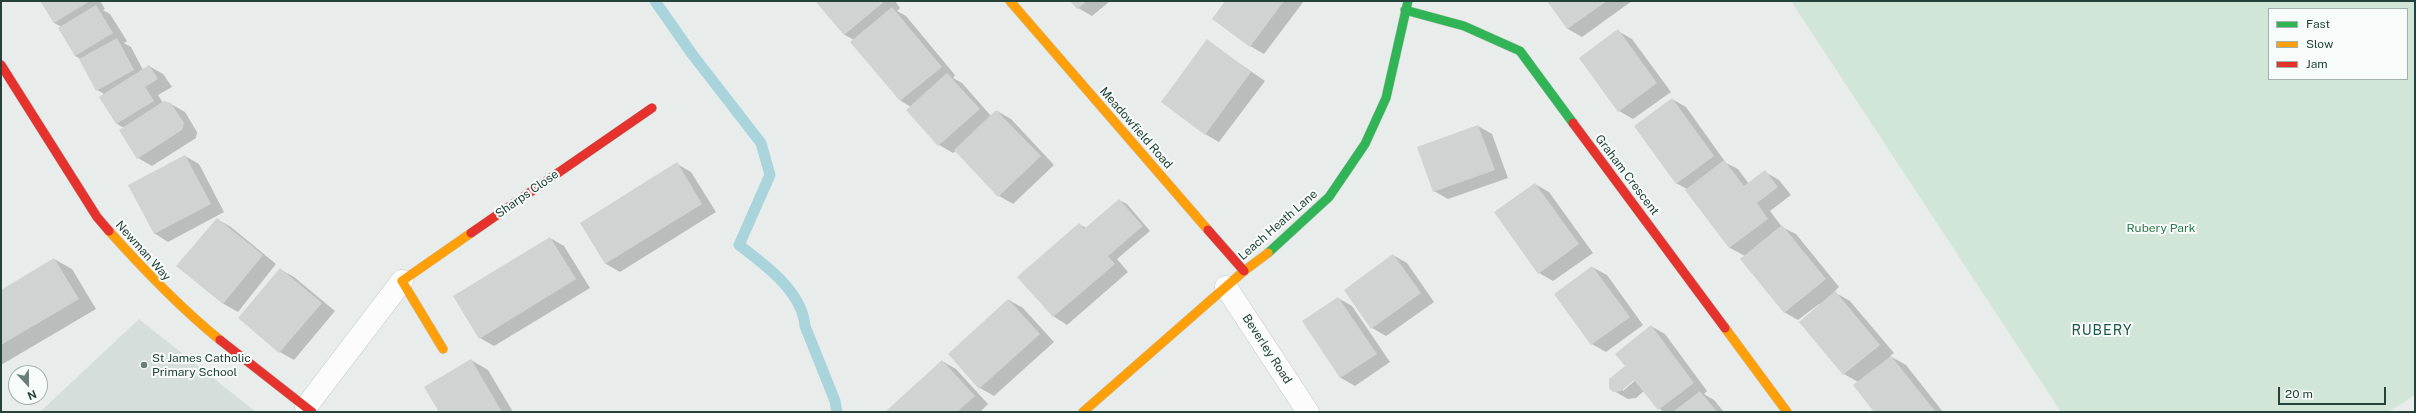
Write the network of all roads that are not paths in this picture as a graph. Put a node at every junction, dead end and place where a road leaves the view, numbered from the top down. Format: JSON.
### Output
{"nodes":[{"id":1,"x":1010,"y":1,"type":"edge"},
{"id":2,"x":1408,"y":1,"type":"edge"},
{"id":3,"x":1405,"y":10,"type":"junction"},
{"id":4,"x":1,"y":65,"type":"edge"},
{"id":5,"x":652,"y":108,"type":"dead end"},
{"id":6,"x":1244,"y":271,"type":"junction"},
{"id":7,"x":402,"y":281,"type":"junction"},
{"id":8,"x":1226,"y":287,"type":"junction"},
{"id":9,"x":443,"y":349,"type":"dead end"},
{"id":10,"x":309,"y":409,"type":"edge"},
{"id":11,"x":1083,"y":412,"type":"edge"},
{"id":12,"x":1308,"y":412,"type":"edge"},
{"id":13,"x":1787,"y":412,"type":"edge"}],
"edges":[{"from":1,"to":6,"type":"street","name":"Meadowfield Road"},
{"from":2,"to":3,"type":"street","name":"Leach Heath Lane"},
{"from":3,"to":6,"type":"street","name":"Leach Heath Lane"},
{"from":3,"to":13,"type":"street","name":"Graham Crescent"},
{"from":4,"to":10,"type":"street","name":"Newman Way"},
{"from":5,"to":7,"type":"street","name":"Sharps Close"},
{"from":6,"to":8,"type":"street","name":"Leach Heath Lane"},
{"from":7,"to":9,"type":"street"},
{"from":7,"to":10,"type":"street","name":"Sharps Close"},
{"from":8,"to":11,"type":"street","name":"Leach Heath Lane"},
{"from":8,"to":12,"type":"street","name":"Beverley Road"}]}
